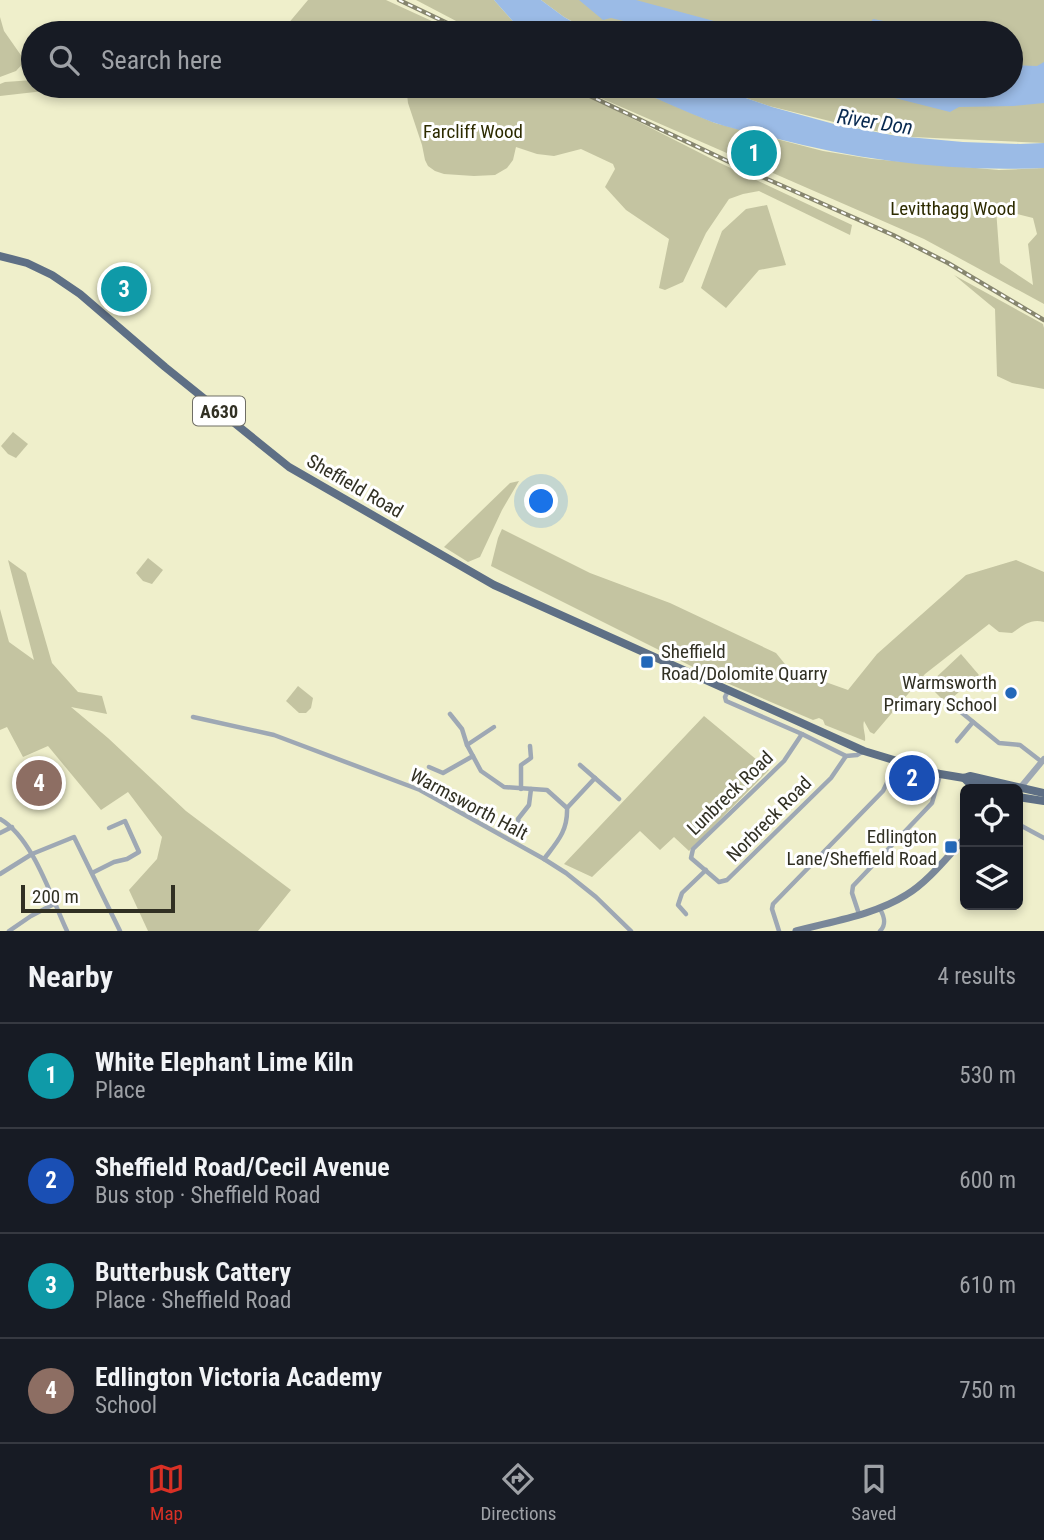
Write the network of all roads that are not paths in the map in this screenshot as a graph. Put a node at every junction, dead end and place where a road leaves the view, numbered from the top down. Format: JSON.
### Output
{"nodes":[{"id":1,"x":0,"y":256,"type":"edge"},
{"id":2,"x":728,"y":691,"type":"junction"},
{"id":3,"x":956,"y":708,"type":"dead end"},
{"id":4,"x":450,"y":713,"type":"dead end"},
{"id":5,"x":193,"y":717,"type":"dead end"},
{"id":6,"x":973,"y":722,"type":"junction"},
{"id":7,"x":494,"y":727,"type":"dead end"},
{"id":8,"x":802,"y":734,"type":"junction"},
{"id":9,"x":957,"y":741,"type":"dead end"},
{"id":10,"x":467,"y":745,"type":"junction"},
{"id":11,"x":530,"y":746,"type":"dead end"},
{"id":12,"x":864,"y":751,"type":"junction"},
{"id":13,"x":473,"y":756,"type":"junction"},
{"id":14,"x":846,"y":756,"type":"junction"},
{"id":15,"x":1043,"y":760,"type":"edge"},
{"id":16,"x":897,"y":762,"type":"junction"},
{"id":17,"x":580,"y":765,"type":"dead end"},
{"id":18,"x":429,"y":767,"type":"dead end"},
{"id":19,"x":940,"y":774,"type":"junction"},
{"id":20,"x":595,"y":778,"type":"junction"},
{"id":21,"x":964,"y":778,"type":"junction"},
{"id":22,"x":975,"y":784,"type":"edge"},
{"id":23,"x":994,"y":784,"type":"edge"},
{"id":24,"x":1023,"y":786,"type":"edge"},
{"id":25,"x":522,"y":789,"type":"junction"},
{"id":26,"x":531,"y":789,"type":"junction"},
{"id":27,"x":1023,"y":792,"type":"edge"},
{"id":28,"x":1044,"y":793,"type":"edge"},
{"id":29,"x":1023,"y":794,"type":"edge"},
{"id":30,"x":619,"y":799,"type":"dead end"},
{"id":31,"x":1044,"y":801,"type":"edge"},
{"id":32,"x":568,"y":808,"type":"junction"},
{"id":33,"x":512,"y":816,"type":"dead end"},
{"id":34,"x":0,"y":819,"type":"edge"},
{"id":35,"x":12,"y":827,"type":"junction"},
{"id":36,"x":1023,"y":827,"type":"edge"},
{"id":37,"x":109,"y":828,"type":"dead end"},
{"id":38,"x":0,"y":833,"type":"edge"},
{"id":39,"x":1044,"y":838,"type":"edge"},
{"id":40,"x":960,"y":843,"type":"edge"},
{"id":41,"x":32,"y":854,"type":"junction"},
{"id":42,"x":544,"y":859,"type":"junction"},
{"id":43,"x":706,"y":870,"type":"junction"},
{"id":44,"x":92,"y":873,"type":"junction"},
{"id":45,"x":0,"y":874,"type":"edge"},
{"id":46,"x":54,"y":904,"type":"junction"},
{"id":47,"x":880,"y":909,"type":"junction"},
{"id":48,"x":686,"y":914,"type":"dead end"},
{"id":49,"x":859,"y":914,"type":"junction"},
{"id":50,"x":9,"y":931,"type":"edge"},
{"id":51,"x":67,"y":931,"type":"edge"},
{"id":52,"x":120,"y":931,"type":"edge"},
{"id":53,"x":631,"y":931,"type":"edge"},
{"id":54,"x":779,"y":931,"type":"edge"},
{"id":55,"x":796,"y":931,"type":"edge"},
{"id":56,"x":880,"y":931,"type":"edge"}],
"edges":[{"from":1,"to":2,"type":"main road","name":"Sheffield Road","number":"A630"},
{"from":2,"to":8,"type":"street","name":"Sheffield Road"},
{"from":2,"to":12,"type":"main road","name":"Sheffield Road","number":"A630"},
{"from":3,"to":6,"type":"street"},
{"from":4,"to":10,"type":"street"},
{"from":5,"to":42,"type":"street","name":"Warmsworth Halt"},
{"from":6,"to":9,"type":"street"},
{"from":6,"to":15,"type":"street"},
{"from":7,"to":10,"type":"street"},
{"from":8,"to":14,"type":"street","name":"Sheffield Road"},
{"from":8,"to":43,"type":"street","name":"Lunbreck Road"},
{"from":10,"to":13,"type":"street"},
{"from":11,"to":25,"type":"street"},
{"from":12,"to":14,"type":"street"},
{"from":12,"to":16,"type":"main road","name":"Sheffield Road","number":"A630"},
{"from":13,"to":18,"type":"street"},
{"from":13,"to":25,"type":"street"},
{"from":14,"to":43,"type":"street","name":"Norbreck Road"},
{"from":15,"to":24,"type":"street"},
{"from":16,"to":19,"type":"main road","name":"Sheffield Road","number":"A630"},
{"from":16,"to":54,"type":"street"},
{"from":17,"to":20,"type":"street"},
{"from":19,"to":21,"type":"main road","name":"Sheffield Road","number":"A630"},
{"from":19,"to":49,"type":"street"},
{"from":20,"to":30,"type":"street"},
{"from":20,"to":32,"type":"street"},
{"from":21,"to":22,"type":"main road","name":"Sheffield Road","number":"A630"},
{"from":21,"to":23,"type":"main road","name":"Sheffield Road","number":"A630"},
{"from":25,"to":26,"type":"street"},
{"from":26,"to":32,"type":"street"},
{"from":26,"to":33,"type":"street"},
{"from":27,"to":28,"type":"main road","number":"A630"},
{"from":29,"to":31,"type":"main road","number":"A630"},
{"from":32,"to":42,"type":"street"},
{"from":34,"to":35,"type":"street"},
{"from":35,"to":38,"type":"street"},
{"from":35,"to":41,"type":"street"},
{"from":36,"to":39,"type":"street"},
{"from":37,"to":44,"type":"street"},
{"from":40,"to":47,"type":"main road"},
{"from":41,"to":44,"type":"street"},
{"from":41,"to":45,"type":"street"},
{"from":41,"to":46,"type":"street"},
{"from":42,"to":53,"type":"street","name":"Warmsworth Halt"},
{"from":43,"to":48,"type":"street"},
{"from":44,"to":52,"type":"street"},
{"from":46,"to":50,"type":"street"},
{"from":46,"to":51,"type":"street"},
{"from":47,"to":49,"type":"main road"},
{"from":47,"to":56,"type":"street"},
{"from":49,"to":55,"type":"main road"}]}
